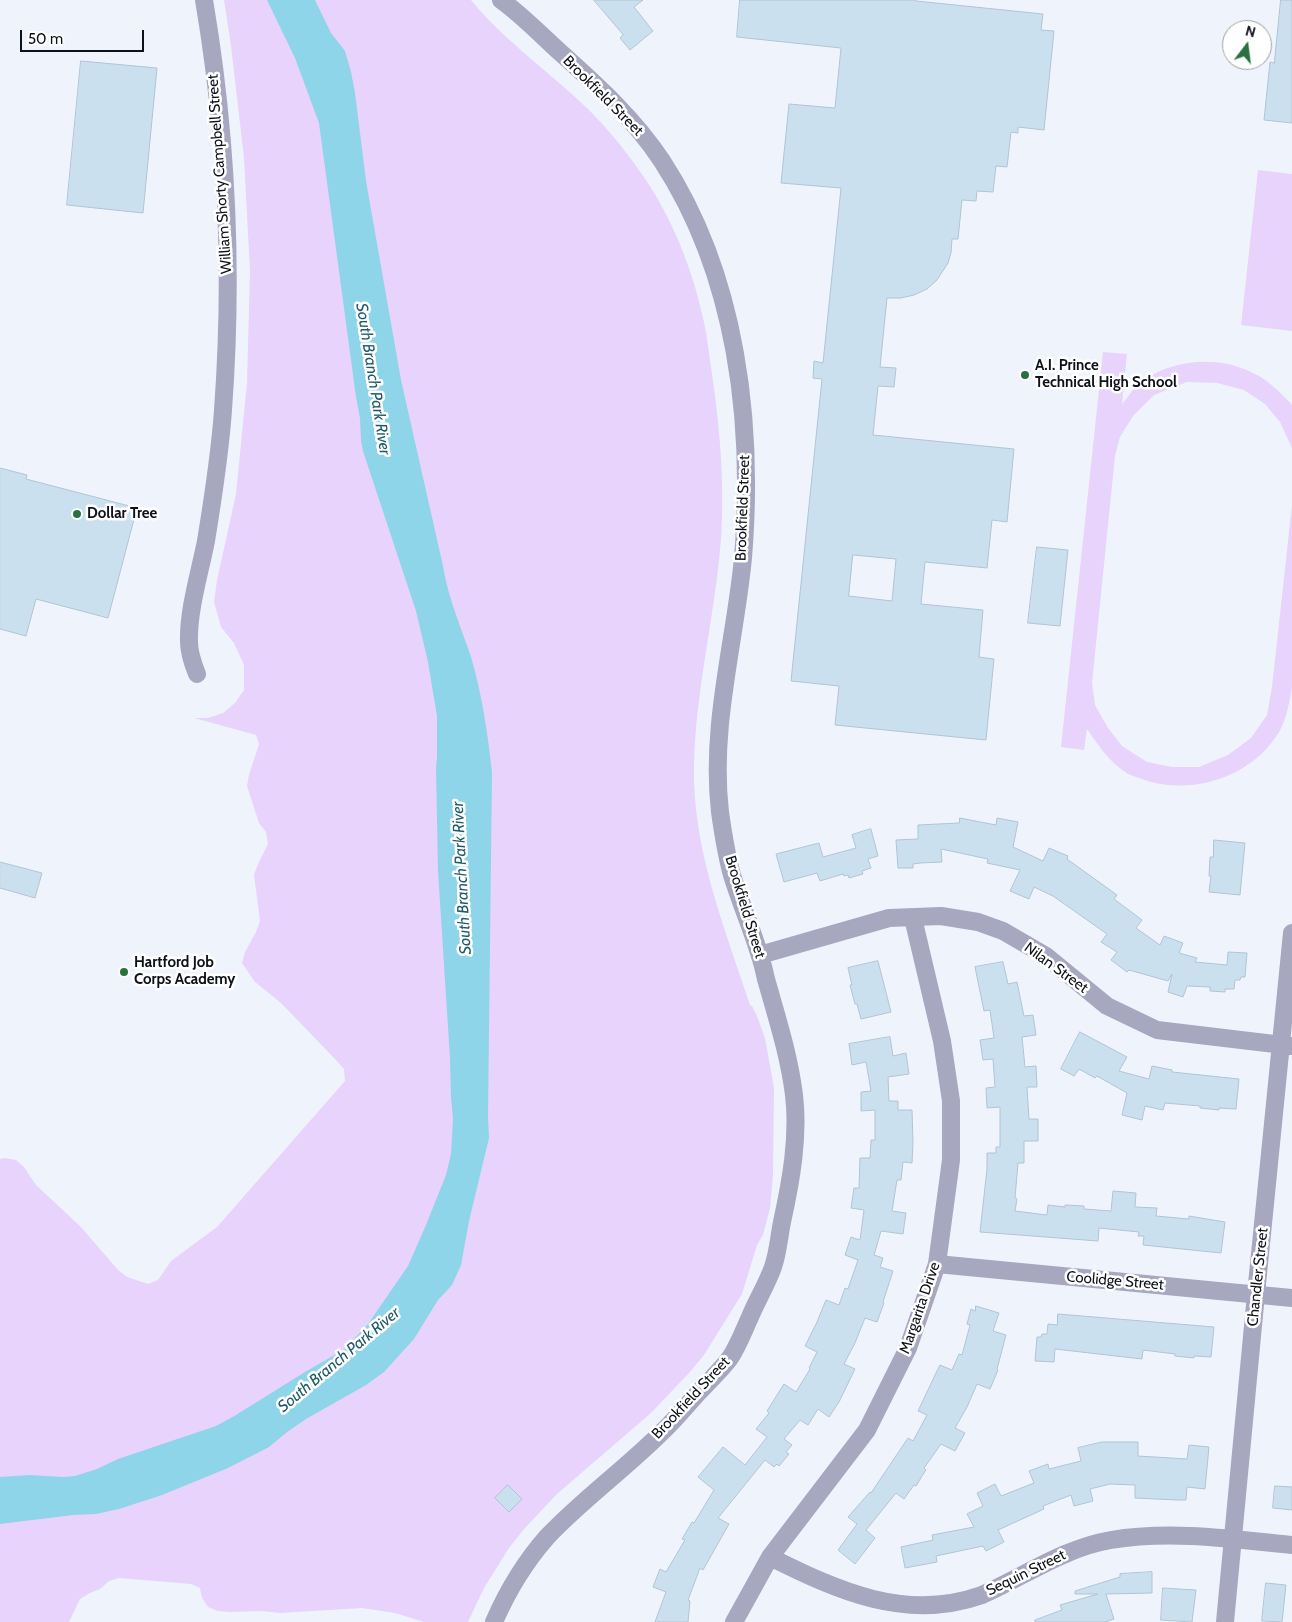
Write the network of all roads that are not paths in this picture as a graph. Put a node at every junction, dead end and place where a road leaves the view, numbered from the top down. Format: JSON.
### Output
{"nodes":[{"id":1,"x":204,"y":0,"type":"edge"},
{"id":2,"x":501,"y":0,"type":"edge"},
{"id":3,"x":514,"y":6,"type":"edge"},
{"id":4,"x":198,"y":674,"type":"dead end"},
{"id":5,"x":913,"y":918,"type":"junction"},
{"id":6,"x":1292,"y":933,"type":"edge"},
{"id":7,"x":760,"y":955,"type":"junction"},
{"id":8,"x":1286,"y":1046,"type":"edge"},
{"id":9,"x":937,"y":1264,"type":"junction"},
{"id":10,"x":1256,"y":1294,"type":"junction"},
{"id":11,"x":1292,"y":1298,"type":"edge"},
{"id":12,"x":1233,"y":1538,"type":"junction"},
{"id":13,"x":1292,"y":1545,"type":"edge"},
{"id":14,"x":770,"y":1557,"type":"junction"},
{"id":15,"x":494,"y":1622,"type":"edge"},
{"id":16,"x":734,"y":1622,"type":"edge"},
{"id":17,"x":1225,"y":1622,"type":"edge"}],
"edges":[{"from":1,"to":4,"type":"street","name":"William Shorty Campbell Street"},
{"from":2,"to":3,"type":"street","name":"Brookfield Street"},
{"from":3,"to":7,"type":"street","name":"Brookfield Street"},
{"from":5,"to":7,"type":"street","name":"Nilan Street"},
{"from":5,"to":8,"type":"street","name":"Nilan Street"},
{"from":5,"to":9,"type":"street","name":"Margarita Drive"},
{"from":6,"to":8,"type":"street","name":"Chandler Street"},
{"from":7,"to":15,"type":"street","name":"Brookfield Street"},
{"from":8,"to":10,"type":"street","name":"Chandler Street"},
{"from":9,"to":10,"type":"street","name":"Coolidge Street"},
{"from":9,"to":14,"type":"street","name":"Margarita Drive"},
{"from":10,"to":11,"type":"street","name":"Coolidge Street"},
{"from":10,"to":12,"type":"street","name":"Chandler Street"},
{"from":12,"to":13,"type":"street","name":"Sequin Street"},
{"from":12,"to":14,"type":"street","name":"Sequin Street"},
{"from":12,"to":17,"type":"street","name":"Chandler Street"},
{"from":14,"to":16,"type":"street","name":"Margarita Drive"}]}
